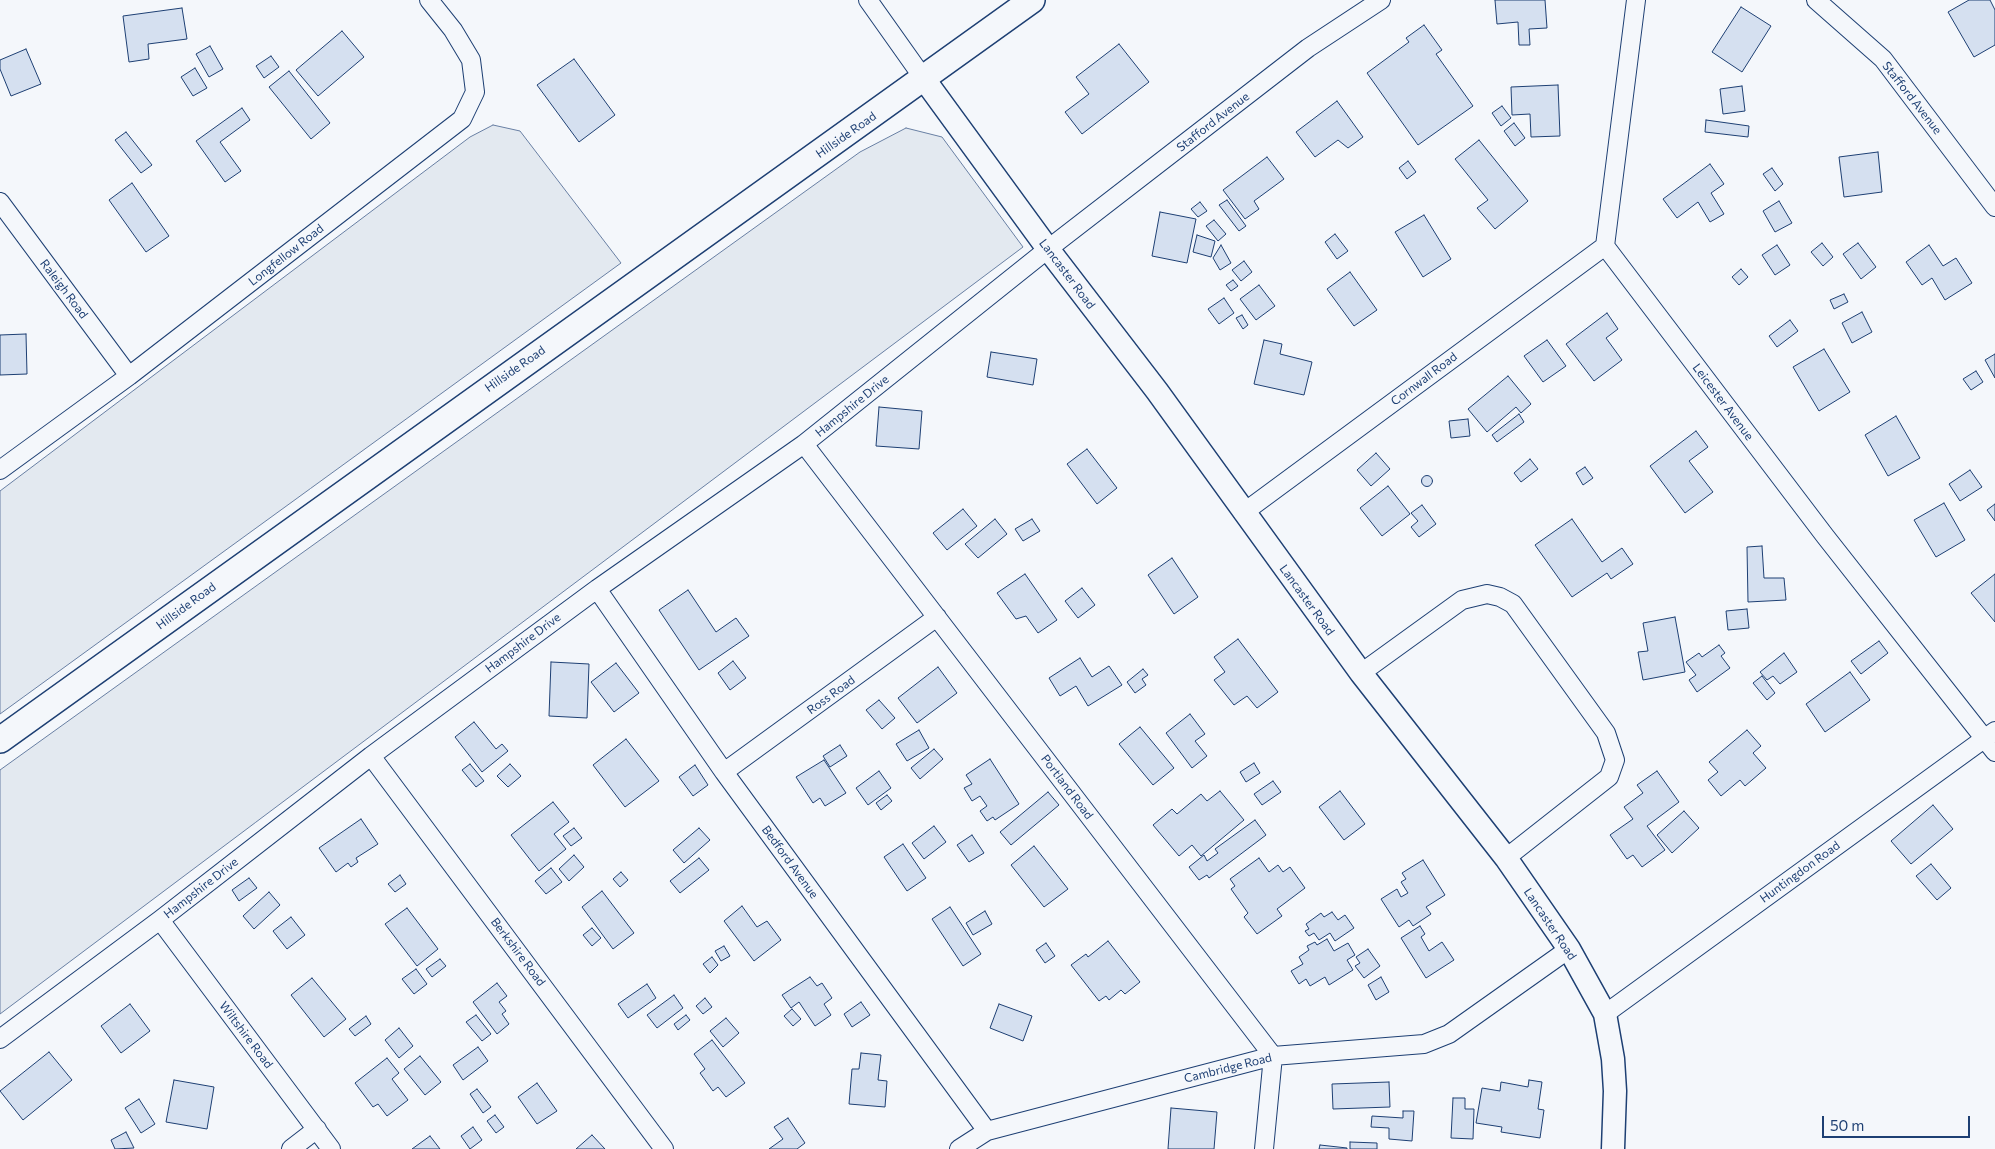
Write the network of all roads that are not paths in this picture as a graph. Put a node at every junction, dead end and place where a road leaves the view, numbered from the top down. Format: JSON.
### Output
{"nodes":[{"id":1,"x":429,"y":0,"type":"edge"},
{"id":2,"x":868,"y":0,"type":"edge"},
{"id":3,"x":1032,"y":0,"type":"edge"},
{"id":4,"x":1381,"y":0,"type":"edge"},
{"id":5,"x":1636,"y":0,"type":"edge"},
{"id":6,"x":1816,"y":0,"type":"edge"},
{"id":7,"x":924,"y":79,"type":"junction"},
{"id":8,"x":0,"y":202,"type":"edge"},
{"id":9,"x":1995,"y":207,"type":"edge"},
{"id":10,"x":1605,"y":246,"type":"junction"},
{"id":11,"x":1048,"y":249,"type":"junction"},
{"id":12,"x":129,"y":376,"type":"junction"},
{"id":13,"x":804,"y":444,"type":"junction"},
{"id":14,"x":0,"y":470,"type":"edge"},
{"id":15,"x":1243,"y":513,"type":"junction"},
{"id":16,"x":597,"y":589,"type":"junction"},
{"id":17,"x":937,"y":618,"type":"junction"},
{"id":18,"x":1361,"y":673,"type":"junction"},
{"id":19,"x":0,"y":740,"type":"edge"},
{"id":20,"x":1992,"y":740,"type":"edge"},
{"id":21,"x":372,"y":756,"type":"junction"},
{"id":22,"x":724,"y":772,"type":"junction"},
{"id":23,"x":1506,"y":858,"type":"junction"},
{"id":24,"x":160,"y":920,"type":"junction"},
{"id":25,"x":1569,"y":949,"type":"junction"},
{"id":26,"x":1605,"y":1014,"type":"junction"},
{"id":27,"x":0,"y":1039,"type":"edge"},
{"id":28,"x":1272,"y":1056,"type":"junction"},
{"id":29,"x":316,"y":1130,"type":"junction"},
{"id":30,"x":987,"y":1131,"type":"junction"},
{"id":31,"x":291,"y":1149,"type":"edge"},
{"id":32,"x":330,"y":1149,"type":"edge"},
{"id":33,"x":664,"y":1149,"type":"edge"},
{"id":34,"x":959,"y":1149,"type":"edge"},
{"id":35,"x":1264,"y":1149,"type":"edge"},
{"id":36,"x":1613,"y":1149,"type":"edge"}],
"edges":[{"from":1,"to":12,"type":"street","name":"Longfellow Road"},
{"from":2,"to":7,"type":"street"},
{"from":3,"to":7,"type":"main road","name":"Hillside Road"},
{"from":4,"to":11,"type":"street","name":"Stafford Avenue"},
{"from":5,"to":10,"type":"street"},
{"from":6,"to":9,"type":"street","name":"Stafford Avenue"},
{"from":7,"to":11,"type":"street","name":"Lancaster Road"},
{"from":7,"to":19,"type":"main road","name":"Hillside Road"},
{"from":8,"to":12,"type":"street","name":"Raleigh Road"},
{"from":10,"to":15,"type":"street","name":"Cornwall Road"},
{"from":10,"to":20,"type":"street","name":"Leicester Avenue"},
{"from":11,"to":13,"type":"street","name":"Hampshire Drive"},
{"from":11,"to":15,"type":"street","name":"Lancaster Road"},
{"from":12,"to":14,"type":"street","name":"Longfellow Road"},
{"from":13,"to":16,"type":"street","name":"Hampshire Drive"},
{"from":13,"to":17,"type":"street","name":"Portland Road"},
{"from":15,"to":18,"type":"street","name":"Lancaster Road"},
{"from":16,"to":21,"type":"street","name":"Hampshire Drive"},
{"from":16,"to":22,"type":"street","name":"Bedford Avenue"},
{"from":17,"to":22,"type":"street","name":"Ross Road"},
{"from":17,"to":28,"type":"street","name":"Portland Road"},
{"from":18,"to":23,"type":"street","name":"Lancaster Road"},
{"from":18,"to":23,"type":"street"},
{"from":20,"to":26,"type":"street","name":"Huntingdon Road"},
{"from":21,"to":24,"type":"street","name":"Hampshire Drive"},
{"from":21,"to":33,"type":"street","name":"Berkshire Road"},
{"from":22,"to":30,"type":"street","name":"Bedford Avenue"},
{"from":23,"to":25,"type":"street","name":"Lancaster Road"},
{"from":24,"to":27,"type":"street","name":"Hampshire Drive"},
{"from":24,"to":29,"type":"street","name":"Wiltshire Road"},
{"from":25,"to":26,"type":"street","name":"Lancaster Road"},
{"from":25,"to":28,"type":"street","name":"Cambridge Road"},
{"from":26,"to":36,"type":"street","name":"Lancaster Road"},
{"from":28,"to":30,"type":"street","name":"Cambridge Road"},
{"from":28,"to":35,"type":"street"},
{"from":29,"to":31,"type":"street"},
{"from":29,"to":32,"type":"street","name":"Wiltshire Road"},
{"from":30,"to":34,"type":"street","name":"Cambridge Road"}]}
